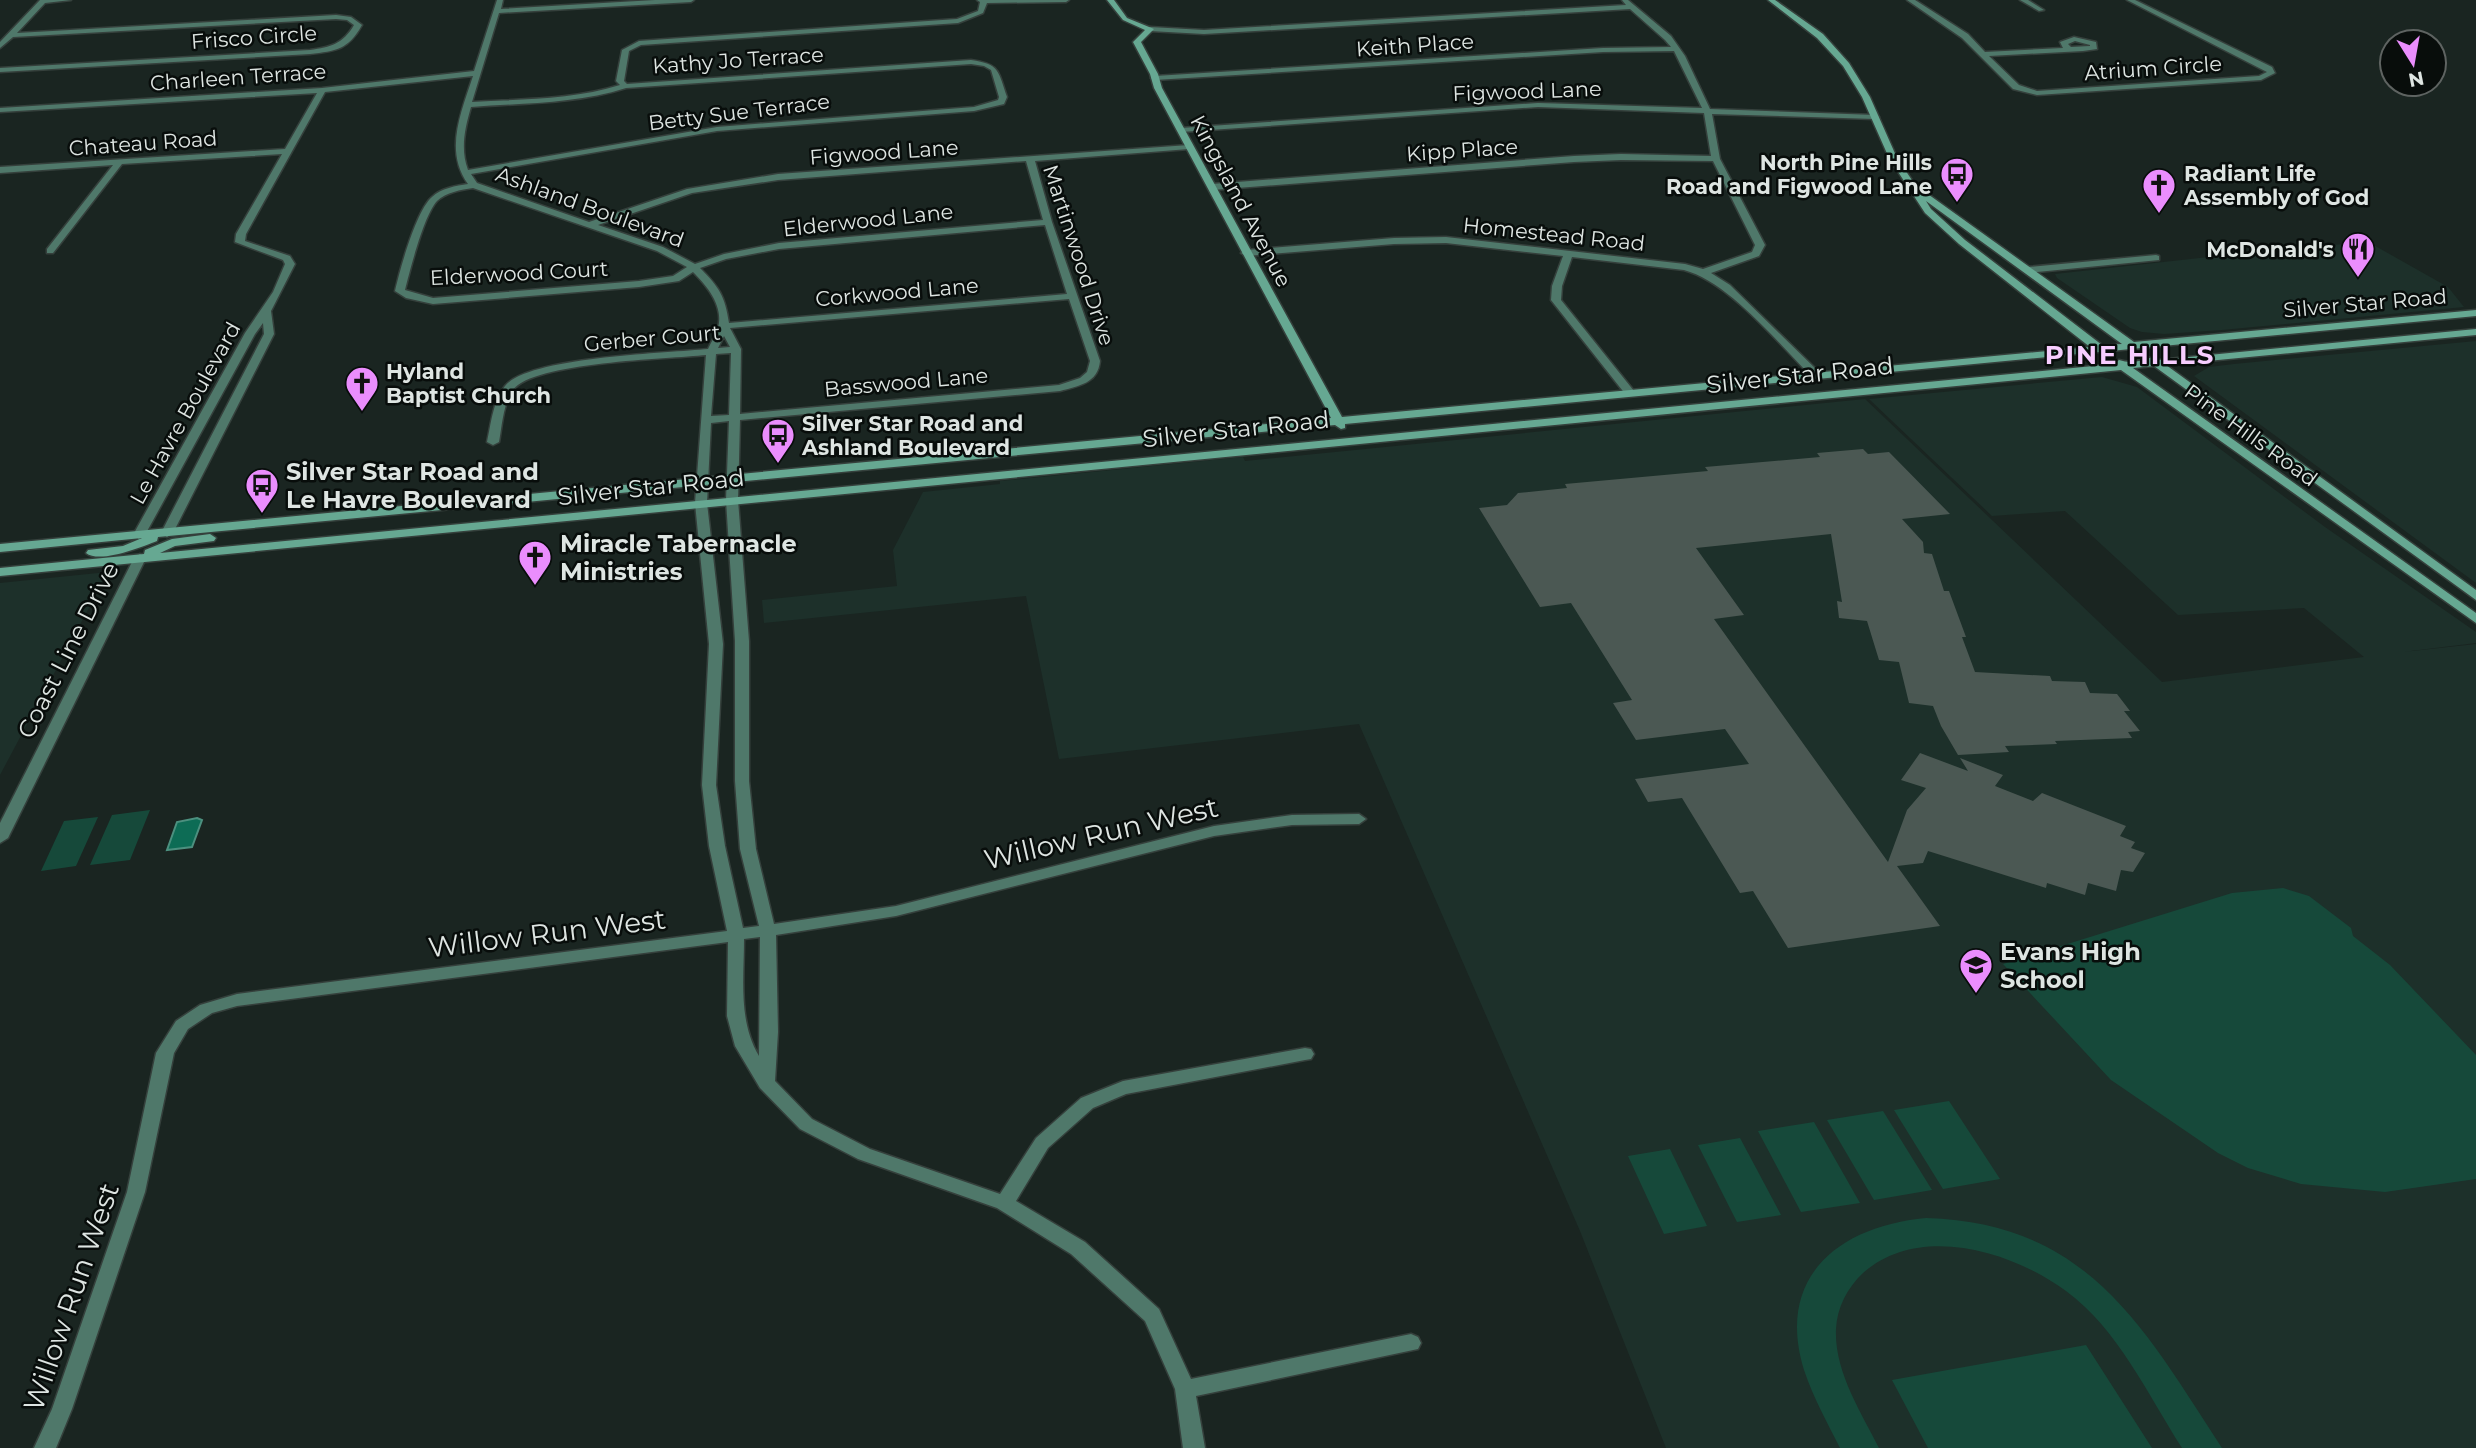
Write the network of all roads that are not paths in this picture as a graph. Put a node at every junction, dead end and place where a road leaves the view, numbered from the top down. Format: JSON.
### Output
{"nodes":[{"id":1,"x":68,"y":0,"type":"edge"},
{"id":2,"x":500,"y":0,"type":"edge"},
{"id":3,"x":691,"y":0,"type":"edge"},
{"id":4,"x":1066,"y":0,"type":"edge"},
{"id":5,"x":1110,"y":0,"type":"edge"},
{"id":6,"x":1771,"y":0,"type":"edge"},
{"id":7,"x":1910,"y":0,"type":"edge"},
{"id":8,"x":2023,"y":0,"type":"edge"},
{"id":9,"x":2130,"y":0,"type":"edge"},
{"id":10,"x":44,"y":1,"type":"edge"},
{"id":11,"x":982,"y":1,"type":"edge"},
{"id":12,"x":1628,"y":3,"type":"edge"},
{"id":13,"x":2041,"y":10,"type":"dead end"},
{"id":14,"x":497,"y":11,"type":"junction"},
{"id":15,"x":1150,"y":29,"type":"junction"},
{"id":16,"x":11,"y":35,"type":"junction"},
{"id":17,"x":0,"y":46,"type":"edge"},
{"id":18,"x":2068,"y":48,"type":"dead end"},
{"id":19,"x":1676,"y":49,"type":"junction"},
{"id":20,"x":1985,"y":54,"type":"junction"},
{"id":21,"x":0,"y":70,"type":"edge"},
{"id":22,"x":478,"y":72,"type":"junction"},
{"id":23,"x":1155,"y":78,"type":"junction"},
{"id":24,"x":999,"y":83,"type":"joint"},
{"id":25,"x":625,"y":86,"type":"junction"},
{"id":26,"x":322,"y":90,"type":"junction"},
{"id":27,"x":468,"y":105,"type":"junction"},
{"id":28,"x":0,"y":110,"type":"edge"},
{"id":29,"x":1707,"y":110,"type":"junction"},
{"id":30,"x":1875,"y":117,"type":"junction"},
{"id":31,"x":1181,"y":131,"type":"junction"},
{"id":32,"x":1189,"y":146,"type":"junction"},
{"id":33,"x":289,"y":151,"type":"junction"},
{"id":34,"x":1030,"y":159,"type":"junction"},
{"id":35,"x":1716,"y":159,"type":"junction"},
{"id":36,"x":120,"y":162,"type":"junction"},
{"id":37,"x":0,"y":170,"type":"edge"},
{"id":38,"x":463,"y":173,"type":"junction"},
{"id":39,"x":474,"y":185,"type":"junction"},
{"id":40,"x":1212,"y":187,"type":"junction"},
{"id":41,"x":1917,"y":191,"type":"junction"},
{"id":42,"x":1048,"y":222,"type":"junction"},
{"id":43,"x":588,"y":225,"type":"junction"},
{"id":44,"x":50,"y":251,"type":"dead end"},
{"id":45,"x":1246,"y":253,"type":"junction"},
{"id":46,"x":1569,"y":253,"type":"junction"},
{"id":47,"x":2156,"y":258,"type":"dead end"},
{"id":48,"x":694,"y":267,"type":"junction"},
{"id":49,"x":2028,"y":270,"type":"junction"},
{"id":50,"x":1703,"y":272,"type":"junction"},
{"id":51,"x":1074,"y":296,"type":"junction"},
{"id":52,"x":267,"y":312,"type":"junction"},
{"id":53,"x":2476,"y":313,"type":"edge"},
{"id":54,"x":2476,"y":325,"type":"edge"},
{"id":55,"x":724,"y":326,"type":"junction"},
{"id":56,"x":2476,"y":332,"type":"edge"},
{"id":57,"x":2422,"y":337,"type":"junction"},
{"id":58,"x":2130,"y":344,"type":"junction"},
{"id":59,"x":2098,"y":347,"type":"junction"},
{"id":60,"x":736,"y":349,"type":"junction"},
{"id":61,"x":711,"y":352,"type":"junction"},
{"id":62,"x":1992,"y":358,"type":"junction"},
{"id":63,"x":1095,"y":361,"type":"joint"},
{"id":64,"x":2155,"y":362,"type":"junction"},
{"id":65,"x":2122,"y":365,"type":"junction"},
{"id":66,"x":1816,"y":375,"type":"junction"},
{"id":67,"x":1630,"y":393,"type":"junction"},
{"id":68,"x":1778,"y":398,"type":"junction"},
{"id":69,"x":736,"y":417,"type":"junction"},
{"id":70,"x":706,"y":420,"type":"junction"},
{"id":71,"x":1337,"y":420,"type":"junction"},
{"id":72,"x":1348,"y":439,"type":"junction"},
{"id":73,"x":493,"y":442,"type":"dead end"},
{"id":74,"x":732,"y":479,"type":"junction"},
{"id":75,"x":701,"y":481,"type":"junction"},
{"id":76,"x":513,"y":500,"type":"junction"},
{"id":77,"x":732,"y":500,"type":"junction"},
{"id":78,"x":701,"y":503,"type":"junction"},
{"id":79,"x":167,"y":533,"type":"junction"},
{"id":80,"x":139,"y":535,"type":"junction"},
{"id":81,"x":0,"y":548,"type":"edge"},
{"id":82,"x":140,"y":558,"type":"junction"},
{"id":83,"x":0,"y":562,"type":"edge"},
{"id":84,"x":0,"y":572,"type":"edge"},
{"id":85,"x":2476,"y":596,"type":"edge"},
{"id":86,"x":2476,"y":619,"type":"edge"},
{"id":87,"x":1359,"y":819,"type":"dead end"},
{"id":88,"x":0,"y":838,"type":"edge"},
{"id":89,"x":768,"y":930,"type":"junction"},
{"id":90,"x":736,"y":935,"type":"junction"},
{"id":91,"x":1306,"y":1054,"type":"dead end"},
{"id":92,"x":766,"y":1083,"type":"junction"},
{"id":93,"x":1004,"y":1203,"type":"junction"},
{"id":94,"x":1411,"y":1343,"type":"dead end"},
{"id":95,"x":1185,"y":1388,"type":"junction"},
{"id":96,"x":46,"y":1448,"type":"edge"},
{"id":97,"x":1194,"y":1448,"type":"edge"}],
"edges":[{"from":1,"to":10,"type":"street"},
{"from":2,"to":14,"type":"street","name":"Ashland Boulevard"},
{"from":3,"to":14,"type":"street"},
{"from":4,"to":11,"type":"street"},
{"from":5,"to":15,"type":"main road"},
{"from":6,"to":30,"type":"main road","name":"Pine Hills Road"},
{"from":7,"to":20,"type":"street","name":"Atrium Circle"},
{"from":8,"to":13,"type":"street"},
{"from":9,"to":20,"type":"street","name":"Atrium Circle"},
{"from":10,"to":16,"type":"street"},
{"from":11,"to":25,"type":"street"},
{"from":12,"to":15,"type":"street"},
{"from":12,"to":19,"type":"street"},
{"from":14,"to":22,"type":"street","name":"Ashland Boulevard"},
{"from":15,"to":23,"type":"main road","name":"Kingsland Avenue"},
{"from":16,"to":17,"type":"street"},
{"from":16,"to":21,"type":"street","name":"Frisco Circle"},
{"from":18,"to":20,"type":"street"},
{"from":19,"to":23,"type":"street","name":"Keith Place"},
{"from":19,"to":29,"type":"street"},
{"from":22,"to":26,"type":"street","name":"Charleen Terrace"},
{"from":22,"to":27,"type":"street","name":"Ashland Boulevard"},
{"from":23,"to":31,"type":"main road","name":"Kingsland Avenue"},
{"from":24,"to":25,"type":"street","name":"Kathy Jo Terrace"},
{"from":24,"to":38,"type":"street","name":"Betty Sue Terrace"},
{"from":25,"to":27,"type":"street","name":"Kathy Jo Terrace"},
{"from":26,"to":28,"type":"street","name":"Charleen Terrace"},
{"from":26,"to":33,"type":"street","name":"Le Havre Boulevard"},
{"from":27,"to":38,"type":"street","name":"Ashland Boulevard"},
{"from":29,"to":30,"type":"street","name":"Figwood Lane"},
{"from":29,"to":31,"type":"street","name":"Figwood Lane"},
{"from":29,"to":35,"type":"street"},
{"from":30,"to":41,"type":"main road","name":"Pine Hills Road"},
{"from":31,"to":32,"type":"main road","name":"Kingsland Avenue"},
{"from":32,"to":34,"type":"street","name":"Figwood Lane"},
{"from":32,"to":40,"type":"main road","name":"Kingsland Avenue"},
{"from":33,"to":36,"type":"street","name":"Chateau Road"},
{"from":33,"to":52,"type":"street","name":"Le Havre Boulevard"},
{"from":34,"to":42,"type":"street","name":"Martinwood Drive"},
{"from":34,"to":43,"type":"street","name":"Figwood Lane"},
{"from":35,"to":40,"type":"street","name":"Kipp Place"},
{"from":35,"to":50,"type":"street"},
{"from":36,"to":37,"type":"street","name":"Chateau Road"},
{"from":36,"to":44,"type":"street"},
{"from":38,"to":39,"type":"street","name":"Ashland Boulevard"},
{"from":39,"to":43,"type":"street","name":"Ashland Boulevard"},
{"from":39,"to":48,"type":"street","name":"Elderwood Court"},
{"from":40,"to":45,"type":"main road","name":"Kingsland Avenue"},
{"from":41,"to":49,"type":"main road","name":"Pine Hills Road"},
{"from":41,"to":59,"type":"main road","name":"Pine Hills Road"},
{"from":42,"to":48,"type":"street","name":"Elderwood Lane"},
{"from":42,"to":51,"type":"street","name":"Martinwood Drive"},
{"from":43,"to":48,"type":"street","name":"Ashland Boulevard"},
{"from":45,"to":46,"type":"street","name":"Homestead Road"},
{"from":45,"to":71,"type":"main road","name":"Kingsland Avenue"},
{"from":46,"to":50,"type":"street","name":"Homestead Road"},
{"from":46,"to":67,"type":"street"},
{"from":47,"to":49,"type":"street"},
{"from":48,"to":55,"type":"street","name":"Ashland Boulevard"},
{"from":49,"to":58,"type":"main road","name":"Pine Hills Road"},
{"from":50,"to":66,"type":"street","name":"Homestead Road"},
{"from":51,"to":55,"type":"street","name":"Corkwood Lane"},
{"from":51,"to":63,"type":"street","name":"Martinwood Drive"},
{"from":52,"to":79,"type":"street","name":"Le Havre Boulevard"},
{"from":52,"to":80,"type":"street","name":"Le Havre Boulevard"},
{"from":53,"to":58,"type":"main road","name":"Silver Star Road"},
{"from":54,"to":57,"type":"main road"},
{"from":55,"to":60,"type":"street","name":"Ashland Boulevard"},
{"from":55,"to":61,"type":"street"},
{"from":56,"to":57,"type":"main road","name":"Silver Star Road"},
{"from":57,"to":64,"type":"main road","name":"Silver Star Road"},
{"from":58,"to":59,"type":"main road","name":"Silver Star Road"},
{"from":58,"to":64,"type":"main road","name":"Pine Hills Road"},
{"from":59,"to":62,"type":"main road","name":"Silver Star Road"},
{"from":59,"to":65,"type":"main road","name":"Pine Hills Road"},
{"from":60,"to":61,"type":"street","name":"Gerber Court"},
{"from":60,"to":69,"type":"street","name":"Ashland Boulevard"},
{"from":61,"to":70,"type":"street"},
{"from":61,"to":73,"type":"street","name":"Gerber Court"},
{"from":62,"to":66,"type":"main road","name":"Silver Star Road"},
{"from":62,"to":68,"type":"main road"},
{"from":63,"to":69,"type":"street","name":"Basswood Lane"},
{"from":64,"to":65,"type":"main road","name":"Silver Star Road"},
{"from":64,"to":85,"type":"main road","name":"Pine Hills Road"},
{"from":65,"to":68,"type":"main road","name":"Silver Star Road"},
{"from":65,"to":86,"type":"main road","name":"Pine Hills Road"},
{"from":66,"to":67,"type":"main road","name":"Silver Star Road"},
{"from":67,"to":71,"type":"main road","name":"Silver Star Road"},
{"from":68,"to":72,"type":"main road","name":"Silver Star Road"},
{"from":69,"to":70,"type":"street","name":"Basswood Lane"},
{"from":69,"to":74,"type":"street","name":"Ashland Boulevard"},
{"from":70,"to":75,"type":"street"},
{"from":71,"to":72,"type":"main road","name":"Kingsland Avenue"},
{"from":71,"to":74,"type":"main road","name":"Silver Star Road"},
{"from":72,"to":77,"type":"main road","name":"Silver Star Road"},
{"from":74,"to":75,"type":"main road","name":"Silver Star Road"},
{"from":74,"to":77,"type":"street","name":"Ashland Boulevard"},
{"from":75,"to":76,"type":"main road","name":"Silver Star Road"},
{"from":75,"to":78,"type":"street"},
{"from":76,"to":79,"type":"main road","name":"Silver Star Road"},
{"from":76,"to":82,"type":"main road"},
{"from":77,"to":78,"type":"main road","name":"Silver Star Road"},
{"from":77,"to":89,"type":"street","name":"Ashland Boulevard"},
{"from":78,"to":82,"type":"main road","name":"Silver Star Road"},
{"from":78,"to":90,"type":"street"},
{"from":79,"to":80,"type":"main road","name":"Silver Star Road"},
{"from":79,"to":83,"type":"main road"},
{"from":80,"to":81,"type":"main road","name":"Silver Star Road"},
{"from":82,"to":84,"type":"main road","name":"Silver Star Road"},
{"from":82,"to":88,"type":"street","name":"Coast Line Drive"},
{"from":87,"to":89,"type":"street","name":"Willow Run West"},
{"from":89,"to":90,"type":"street","name":"Willow Run West"},
{"from":89,"to":92,"type":"street","name":"Ashland Boulevard"},
{"from":90,"to":92,"type":"street"},
{"from":90,"to":96,"type":"street","name":"Willow Run West"},
{"from":91,"to":93,"type":"street"},
{"from":92,"to":93,"type":"street"},
{"from":93,"to":95,"type":"street"},
{"from":94,"to":95,"type":"street"},
{"from":95,"to":97,"type":"street"}]}
